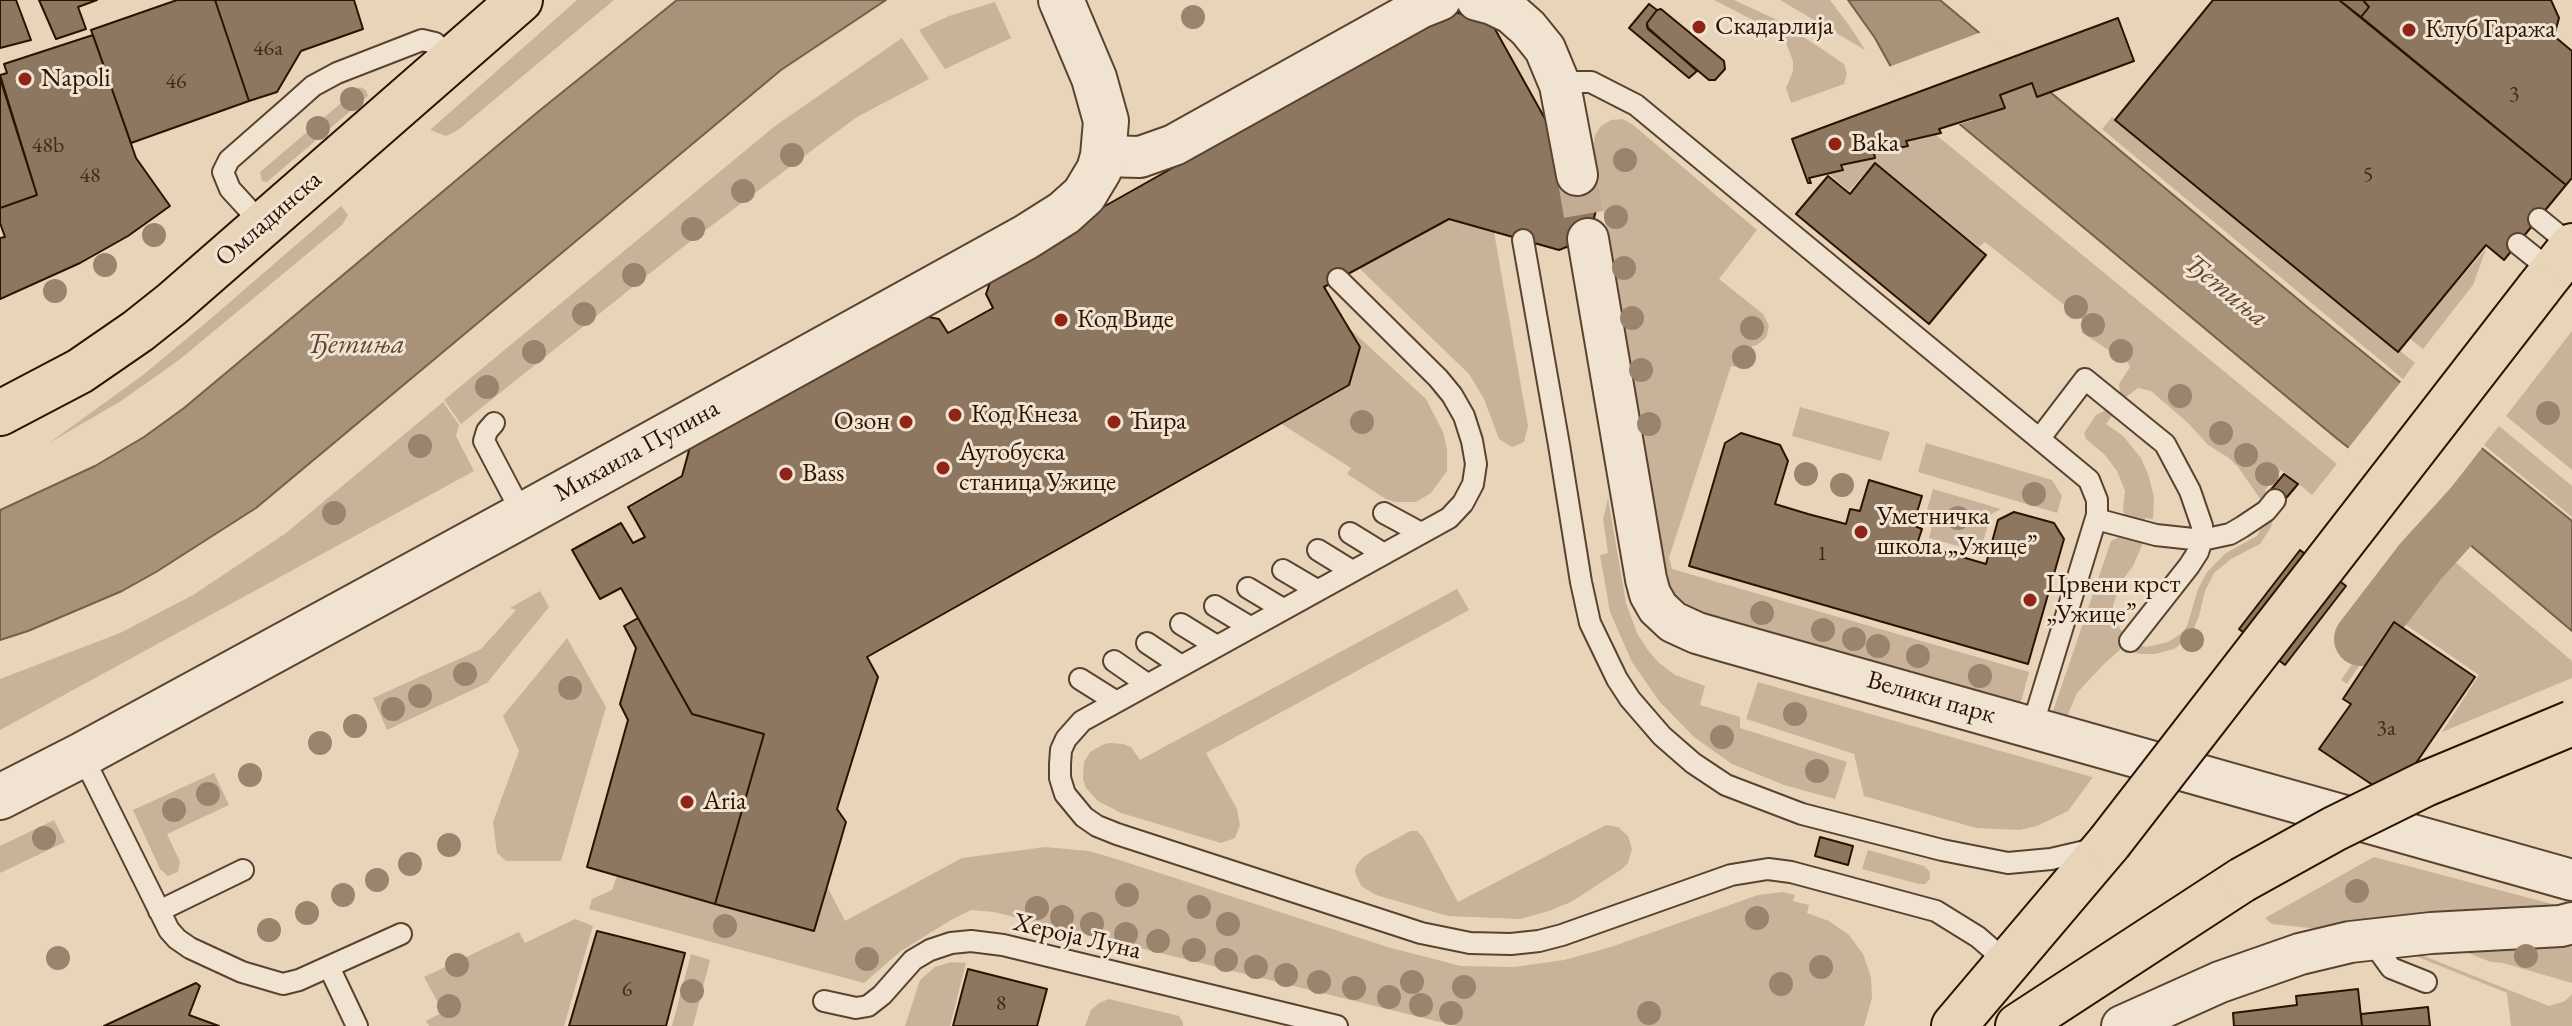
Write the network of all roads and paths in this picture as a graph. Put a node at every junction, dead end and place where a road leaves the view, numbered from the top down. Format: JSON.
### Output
{"nodes":[{"id":1,"x":520,"y":0,"type":"edge"},
{"id":2,"x":1440,"y":0,"type":"edge"},
{"id":3,"x":1477,"y":0,"type":"edge"},
{"id":4,"x":1067,"y":16,"type":"edge"},
{"id":5,"x":452,"y":60,"type":"junction"},
{"id":6,"x":1560,"y":85,"type":"junction"},
{"id":7,"x":1103,"y":156,"type":"junction"},
{"id":8,"x":1577,"y":175,"type":"tunnel mouth"},
{"id":9,"x":2539,"y":219,"type":"dead end"},
{"id":10,"x":263,"y":225,"type":"junction"},
{"id":11,"x":1588,"y":239,"type":"tunnel mouth"},
{"id":12,"x":1523,"y":240,"type":"dead end"},
{"id":13,"x":2518,"y":244,"type":"dead end"},
{"id":14,"x":2559,"y":263,"type":"edge"},
{"id":15,"x":1338,"y":279,"type":"dead end"},
{"id":16,"x":0,"y":413,"type":"edge"},
{"id":17,"x":494,"y":423,"type":"dead end"},
{"id":18,"x":2040,"y":438,"type":"junction"},
{"id":19,"x":2275,"y":500,"type":"dead end"},
{"id":20,"x":1384,"y":513,"type":"dead end"},
{"id":21,"x":523,"y":515,"type":"junction"},
{"id":22,"x":2096,"y":519,"type":"junction"},
{"id":23,"x":1350,"y":533,"type":"dead end"},
{"id":24,"x":1421,"y":533,"type":"junction"},
{"id":25,"x":2202,"y":540,"type":"junction"},
{"id":26,"x":1318,"y":550,"type":"dead end"},
{"id":27,"x":1384,"y":554,"type":"junction"},
{"id":28,"x":1283,"y":570,"type":"dead end"},
{"id":29,"x":1352,"y":571,"type":"junction"},
{"id":30,"x":1248,"y":588,"type":"dead end"},
{"id":31,"x":1317,"y":590,"type":"junction"},
{"id":32,"x":1215,"y":606,"type":"dead end"},
{"id":33,"x":1283,"y":609,"type":"junction"},
{"id":34,"x":1181,"y":624,"type":"dead end"},
{"id":35,"x":1250,"y":627,"type":"junction"},
{"id":36,"x":2130,"y":641,"type":"dead end"},
{"id":37,"x":1147,"y":643,"type":"dead end"},
{"id":38,"x":1215,"y":645,"type":"junction"},
{"id":39,"x":2269,"y":652,"type":"dead end"},
{"id":40,"x":1114,"y":661,"type":"dead end"},
{"id":41,"x":1180,"y":665,"type":"junction"},
{"id":42,"x":1080,"y":679,"type":"dead end"},
{"id":43,"x":1147,"y":684,"type":"junction"},
{"id":44,"x":1115,"y":701,"type":"junction"},
{"id":45,"x":2572,"y":723,"type":"edge"},
{"id":46,"x":2032,"y":727,"type":"junction"},
{"id":47,"x":82,"y":755,"type":"junction"},
{"id":48,"x":2185,"y":771,"type":"junction"},
{"id":49,"x":0,"y":797,"type":"edge"},
{"id":50,"x":2109,"y":843,"type":"junction"},
{"id":51,"x":243,"y":870,"type":"dead end"},
{"id":52,"x":2572,"y":880,"type":"edge"},
{"id":53,"x":159,"y":911,"type":"junction"},
{"id":54,"x":2572,"y":923,"type":"edge"},
{"id":55,"x":401,"y":934,"type":"dead end"},
{"id":56,"x":2375,"y":938,"type":"junction"},
{"id":57,"x":2008,"y":963,"type":"junction"},
{"id":58,"x":329,"y":967,"type":"junction"},
{"id":59,"x":2426,"y":982,"type":"dead end"},
{"id":60,"x":824,"y":1001,"type":"dead end"},
{"id":61,"x":357,"y":1026,"type":"edge"},
{"id":62,"x":1337,"y":1026,"type":"edge"},
{"id":63,"x":1954,"y":1026,"type":"edge"},
{"id":64,"x":2018,"y":1026,"type":"edge"},
{"id":65,"x":2122,"y":1026,"type":"edge"}],
"edges":[{"from":1,"to":5,"type":"main road","name":"Омладинска"},
{"from":2,"to":7,"type":"street"},
{"from":3,"to":6,"type":"street"},
{"from":4,"to":7,"type":"street","name":"Михаила Пупина"},
{"from":5,"to":10,"type":"main road","name":"Омладинска"},
{"from":5,"to":10,"type":"lane"},
{"from":6,"to":8,"type":"street"},
{"from":6,"to":18,"type":"lane"},
{"from":7,"to":21,"type":"street","name":"Михаила Пупина"},
{"from":9,"to":14,"type":"lane"},
{"from":10,"to":16,"type":"main road","name":"Омладинска"},
{"from":11,"to":46,"type":"street","name":"Велики парк"},
{"from":12,"to":50,"type":"lane"},
{"from":13,"to":14,"type":"lane"},
{"from":14,"to":50,"type":"main road","bridge":true},
{"from":15,"to":24,"type":"lane"},
{"from":17,"to":21,"type":"lane"},
{"from":18,"to":22,"type":"lane"},
{"from":18,"to":25,"type":"lane"},
{"from":19,"to":25,"type":"lane"},
{"from":20,"to":24,"type":"lane"},
{"from":21,"to":47,"type":"street","name":"Михаила Пупина"},
{"from":22,"to":25,"type":"lane"},
{"from":22,"to":46,"type":"lane"},
{"from":23,"to":27,"type":"lane"},
{"from":24,"to":27,"type":"lane"},
{"from":25,"to":36,"type":"lane"},
{"from":26,"to":29,"type":"lane"},
{"from":27,"to":29,"type":"lane"},
{"from":28,"to":31,"type":"lane"},
{"from":29,"to":31,"type":"lane"},
{"from":30,"to":33,"type":"lane"},
{"from":31,"to":33,"type":"lane"},
{"from":32,"to":35,"type":"lane"},
{"from":33,"to":35,"type":"lane"},
{"from":34,"to":38,"type":"lane"},
{"from":35,"to":38,"type":"lane"},
{"from":37,"to":41,"type":"lane"},
{"from":38,"to":41,"type":"lane"},
{"from":39,"to":48,"type":"lane"},
{"from":40,"to":43,"type":"lane"},
{"from":41,"to":43,"type":"lane"},
{"from":42,"to":44,"type":"lane"},
{"from":43,"to":44,"type":"lane"},
{"from":44,"to":57,"type":"lane"},
{"from":45,"to":64,"type":"main road","bridge":true},
{"from":46,"to":48,"type":"street","name":"Велики парк"},
{"from":47,"to":49,"type":"street","name":"Михаила Пупина"},
{"from":47,"to":53,"type":"lane"},
{"from":48,"to":52,"type":"street","name":"Велики парк"},
{"from":50,"to":57,"type":"main road"},
{"from":51,"to":53,"type":"lane"},
{"from":53,"to":58,"type":"lane"},
{"from":54,"to":56,"type":"street"},
{"from":55,"to":58,"type":"lane"},
{"from":56,"to":59,"type":"lane"},
{"from":56,"to":65,"type":"street"},
{"from":57,"to":63,"type":"main road"},
{"from":58,"to":61,"type":"lane"},
{"from":60,"to":62,"type":"lane","name":"Хероја Луна"}]}
